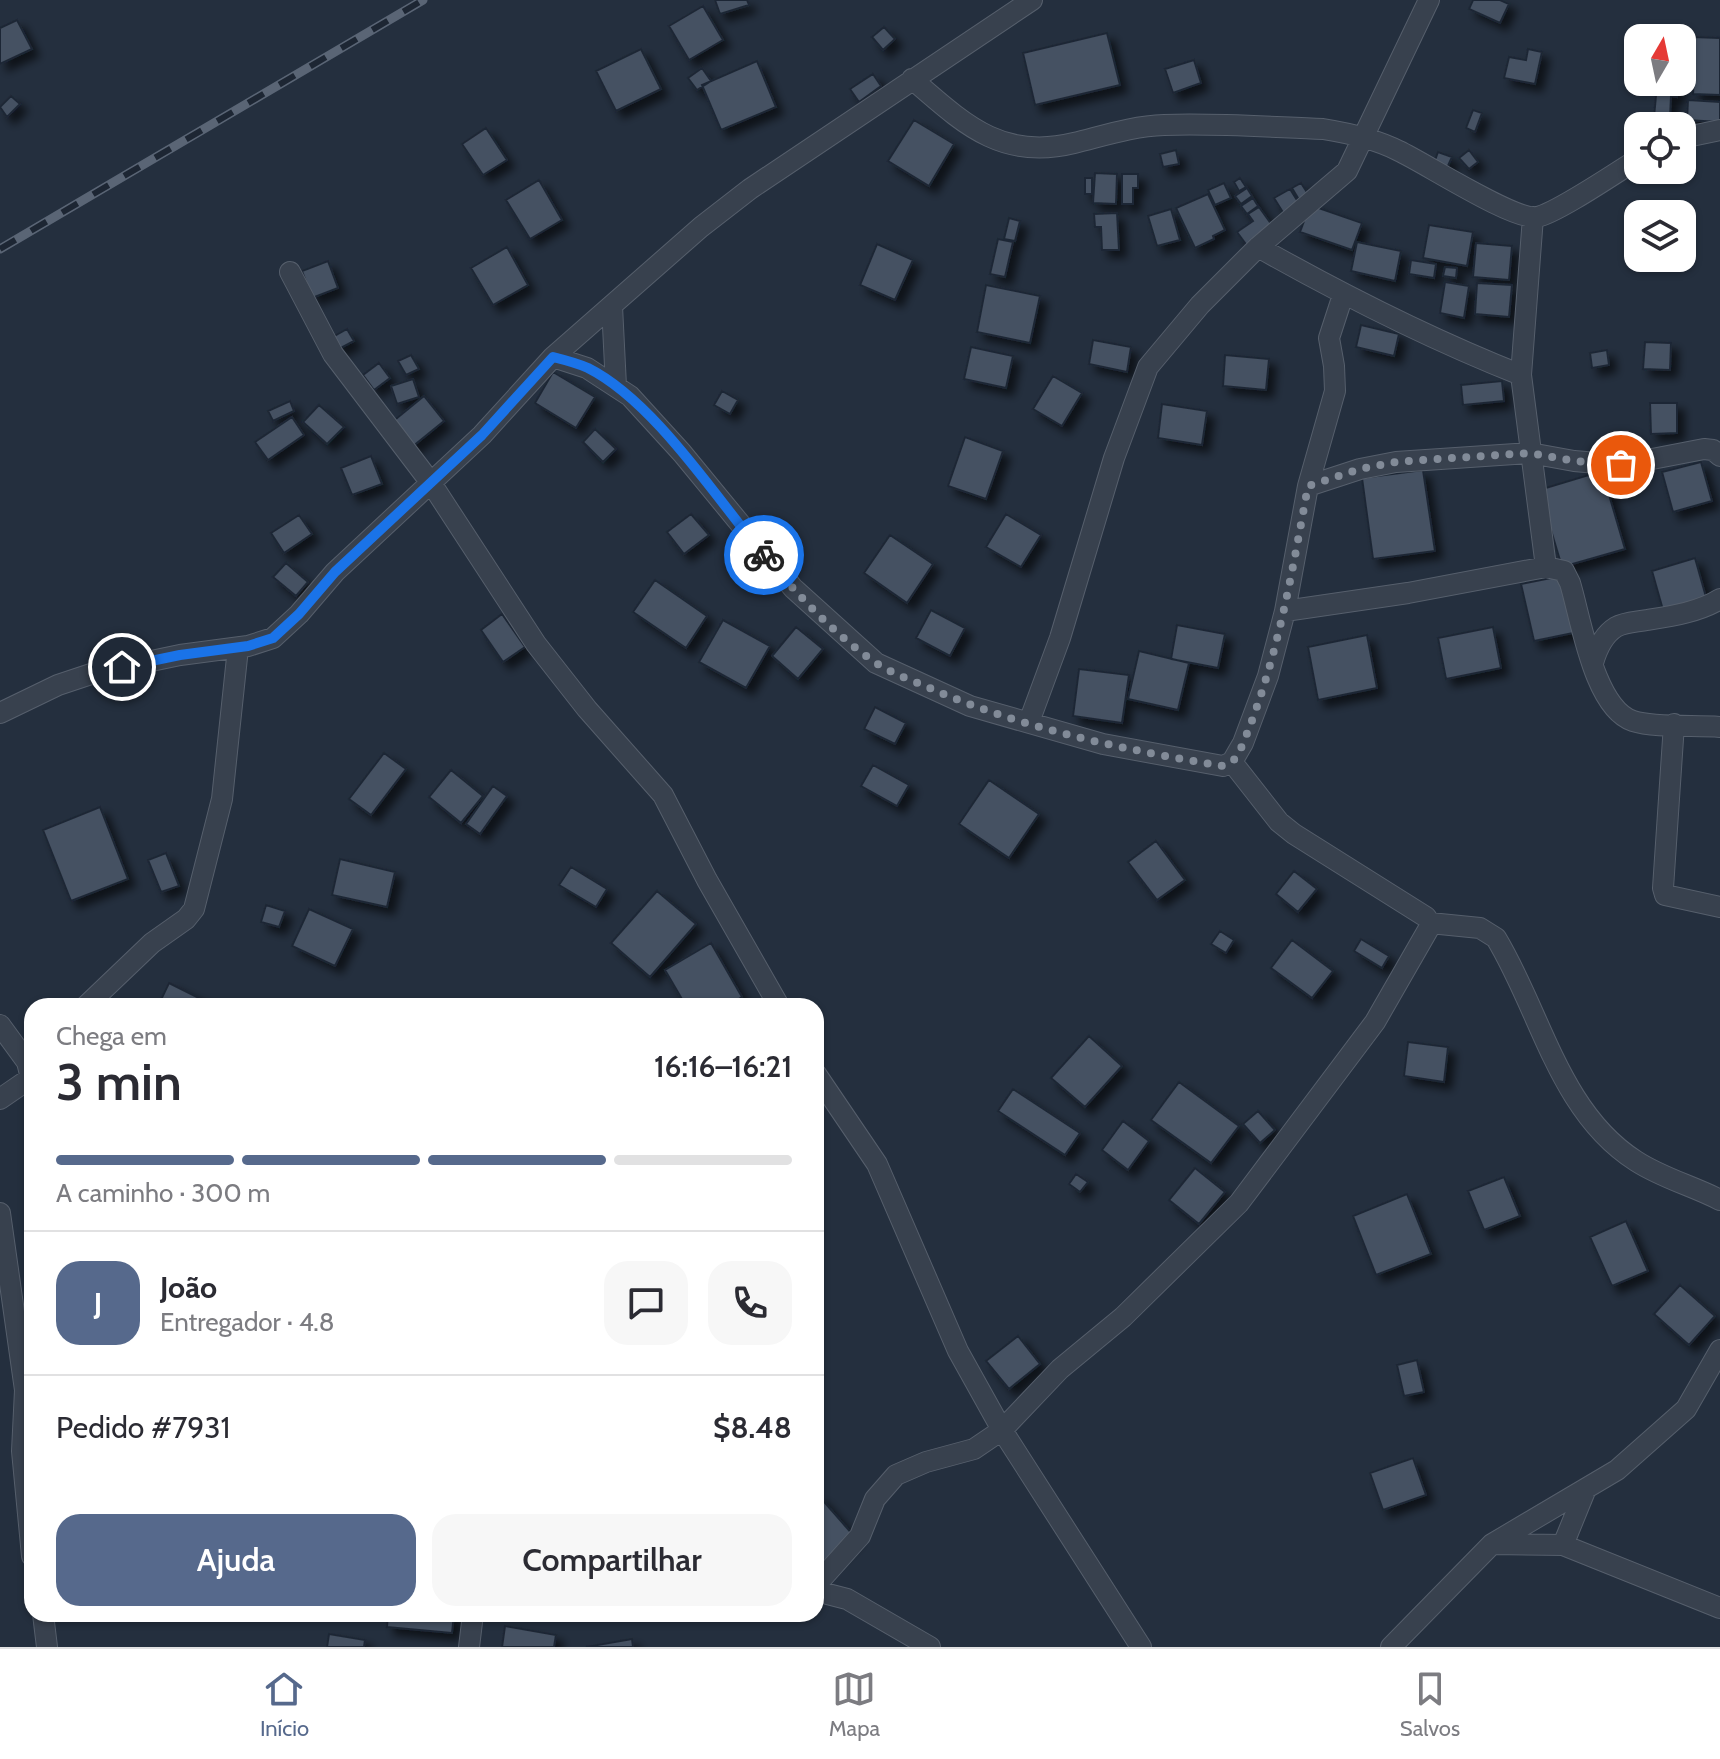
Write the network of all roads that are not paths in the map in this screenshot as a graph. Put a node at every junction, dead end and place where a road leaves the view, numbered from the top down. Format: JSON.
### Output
{"nodes":[{"id":1,"x":1032,"y":0,"type":"edge"},
{"id":2,"x":1429,"y":0,"type":"edge"},
{"id":3,"x":912,"y":79,"type":"junction"},
{"id":4,"x":1720,"y":130,"type":"edge"},
{"id":5,"x":1696,"y":135,"type":"edge"},
{"id":6,"x":1363,"y":138,"type":"junction"},
{"id":7,"x":1624,"y":167,"type":"edge"},
{"id":8,"x":1533,"y":217,"type":"junction"},
{"id":9,"x":1258,"y":247,"type":"junction"},
{"id":10,"x":290,"y":272,"type":"dead end"},
{"id":11,"x":1343,"y":295,"type":"junction"},
{"id":12,"x":612,"y":306,"type":"junction"},
{"id":13,"x":553,"y":357,"type":"junction"},
{"id":14,"x":1521,"y":375,"type":"junction"},
{"id":15,"x":616,"y":386,"type":"junction"},
{"id":16,"x":1530,"y":453,"type":"junction"},
{"id":17,"x":1720,"y":456,"type":"edge"},
{"id":18,"x":431,"y":483,"type":"junction"},
{"id":19,"x":1308,"y":486,"type":"junction"},
{"id":20,"x":1546,"y":567,"type":"junction"},
{"id":21,"x":1720,"y":599,"type":"edge"},
{"id":22,"x":1285,"y":611,"type":"junction"},
{"id":23,"x":238,"y":648,"type":"junction"},
{"id":24,"x":1593,"y":663,"type":"junction"},
{"id":25,"x":0,"y":713,"type":"edge"},
{"id":26,"x":1029,"y":722,"type":"junction"},
{"id":27,"x":1674,"y":724,"type":"junction"},
{"id":28,"x":1720,"y":727,"type":"edge"},
{"id":29,"x":1232,"y":762,"type":"junction"},
{"id":30,"x":1720,"y":907,"type":"edge"},
{"id":31,"x":1430,"y":923,"type":"junction"},
{"id":32,"x":94,"y":998,"type":"edge"},
{"id":33,"x":774,"y":998,"type":"edge"},
{"id":34,"x":0,"y":1025,"type":"edge"},
{"id":35,"x":24,"y":1058,"type":"edge"},
{"id":36,"x":24,"y":1083,"type":"edge"},
{"id":37,"x":824,"y":1086,"type":"edge"},
{"id":38,"x":0,"y":1099,"type":"edge"},
{"id":39,"x":1720,"y":1200,"type":"edge"},
{"id":40,"x":0,"y":1213,"type":"edge"},
{"id":41,"x":1720,"y":1350,"type":"edge"},
{"id":42,"x":24,"y":1383,"type":"edge"},
{"id":43,"x":24,"y":1410,"type":"edge"},
{"id":44,"x":1002,"y":1430,"type":"junction"},
{"id":45,"x":24,"y":1472,"type":"edge"},
{"id":46,"x":1585,"y":1491,"type":"junction"},
{"id":47,"x":1492,"y":1544,"type":"junction"},
{"id":48,"x":1563,"y":1545,"type":"junction"},
{"id":49,"x":824,"y":1579,"type":"edge"},
{"id":50,"x":824,"y":1591,"type":"edge"},
{"id":51,"x":1720,"y":1608,"type":"edge"},
{"id":52,"x":44,"y":1622,"type":"edge"},
{"id":53,"x":472,"y":1622,"type":"edge"},
{"id":54,"x":47,"y":1647,"type":"edge"},
{"id":55,"x":469,"y":1647,"type":"edge"},
{"id":56,"x":930,"y":1647,"type":"edge"},
{"id":57,"x":1141,"y":1647,"type":"edge"},
{"id":58,"x":1391,"y":1647,"type":"edge"}],
"edges":[{"from":1,"to":3,"type":"street"},
{"from":2,"to":6,"type":"street"},
{"from":3,"to":6,"type":"street"},
{"from":3,"to":12,"type":"street"},
{"from":4,"to":5,"type":"street"},
{"from":6,"to":8,"type":"street"},
{"from":6,"to":9,"type":"street"},
{"from":7,"to":8,"type":"street"},
{"from":8,"to":14,"type":"street"},
{"from":9,"to":11,"type":"street"},
{"from":9,"to":26,"type":"street"},
{"from":10,"to":18,"type":"street"},
{"from":11,"to":14,"type":"street"},
{"from":11,"to":19,"type":"street"},
{"from":12,"to":13,"type":"street"},
{"from":12,"to":15,"type":"street"},
{"from":13,"to":15,"type":"street"},
{"from":13,"to":18,"type":"street"},
{"from":14,"to":16,"type":"street"},
{"from":15,"to":26,"type":"street"},
{"from":16,"to":17,"type":"street"},
{"from":16,"to":19,"type":"street"},
{"from":16,"to":20,"type":"street"},
{"from":18,"to":23,"type":"street"},
{"from":18,"to":33,"type":"street"},
{"from":19,"to":22,"type":"street"},
{"from":20,"to":22,"type":"street"},
{"from":20,"to":24,"type":"street"},
{"from":21,"to":24,"type":"street"},
{"from":22,"to":29,"type":"street"},
{"from":23,"to":25,"type":"street"},
{"from":23,"to":32,"type":"street"},
{"from":24,"to":27,"type":"street"},
{"from":26,"to":29,"type":"street"},
{"from":27,"to":28,"type":"street"},
{"from":27,"to":30,"type":"street"},
{"from":29,"to":31,"type":"street"},
{"from":31,"to":39,"type":"street"},
{"from":31,"to":44,"type":"street"},
{"from":34,"to":35,"type":"street"},
{"from":36,"to":38,"type":"street"},
{"from":37,"to":44,"type":"street"},
{"from":40,"to":42,"type":"street"},
{"from":41,"to":46,"type":"street"},
{"from":43,"to":45,"type":"street"},
{"from":44,"to":49,"type":"street"},
{"from":44,"to":57,"type":"street"},
{"from":46,"to":47,"type":"street"},
{"from":46,"to":48,"type":"street"},
{"from":47,"to":48,"type":"street"},
{"from":47,"to":58,"type":"street"},
{"from":48,"to":51,"type":"street"},
{"from":50,"to":56,"type":"street"},
{"from":52,"to":54,"type":"street"},
{"from":53,"to":55,"type":"street"}]}
